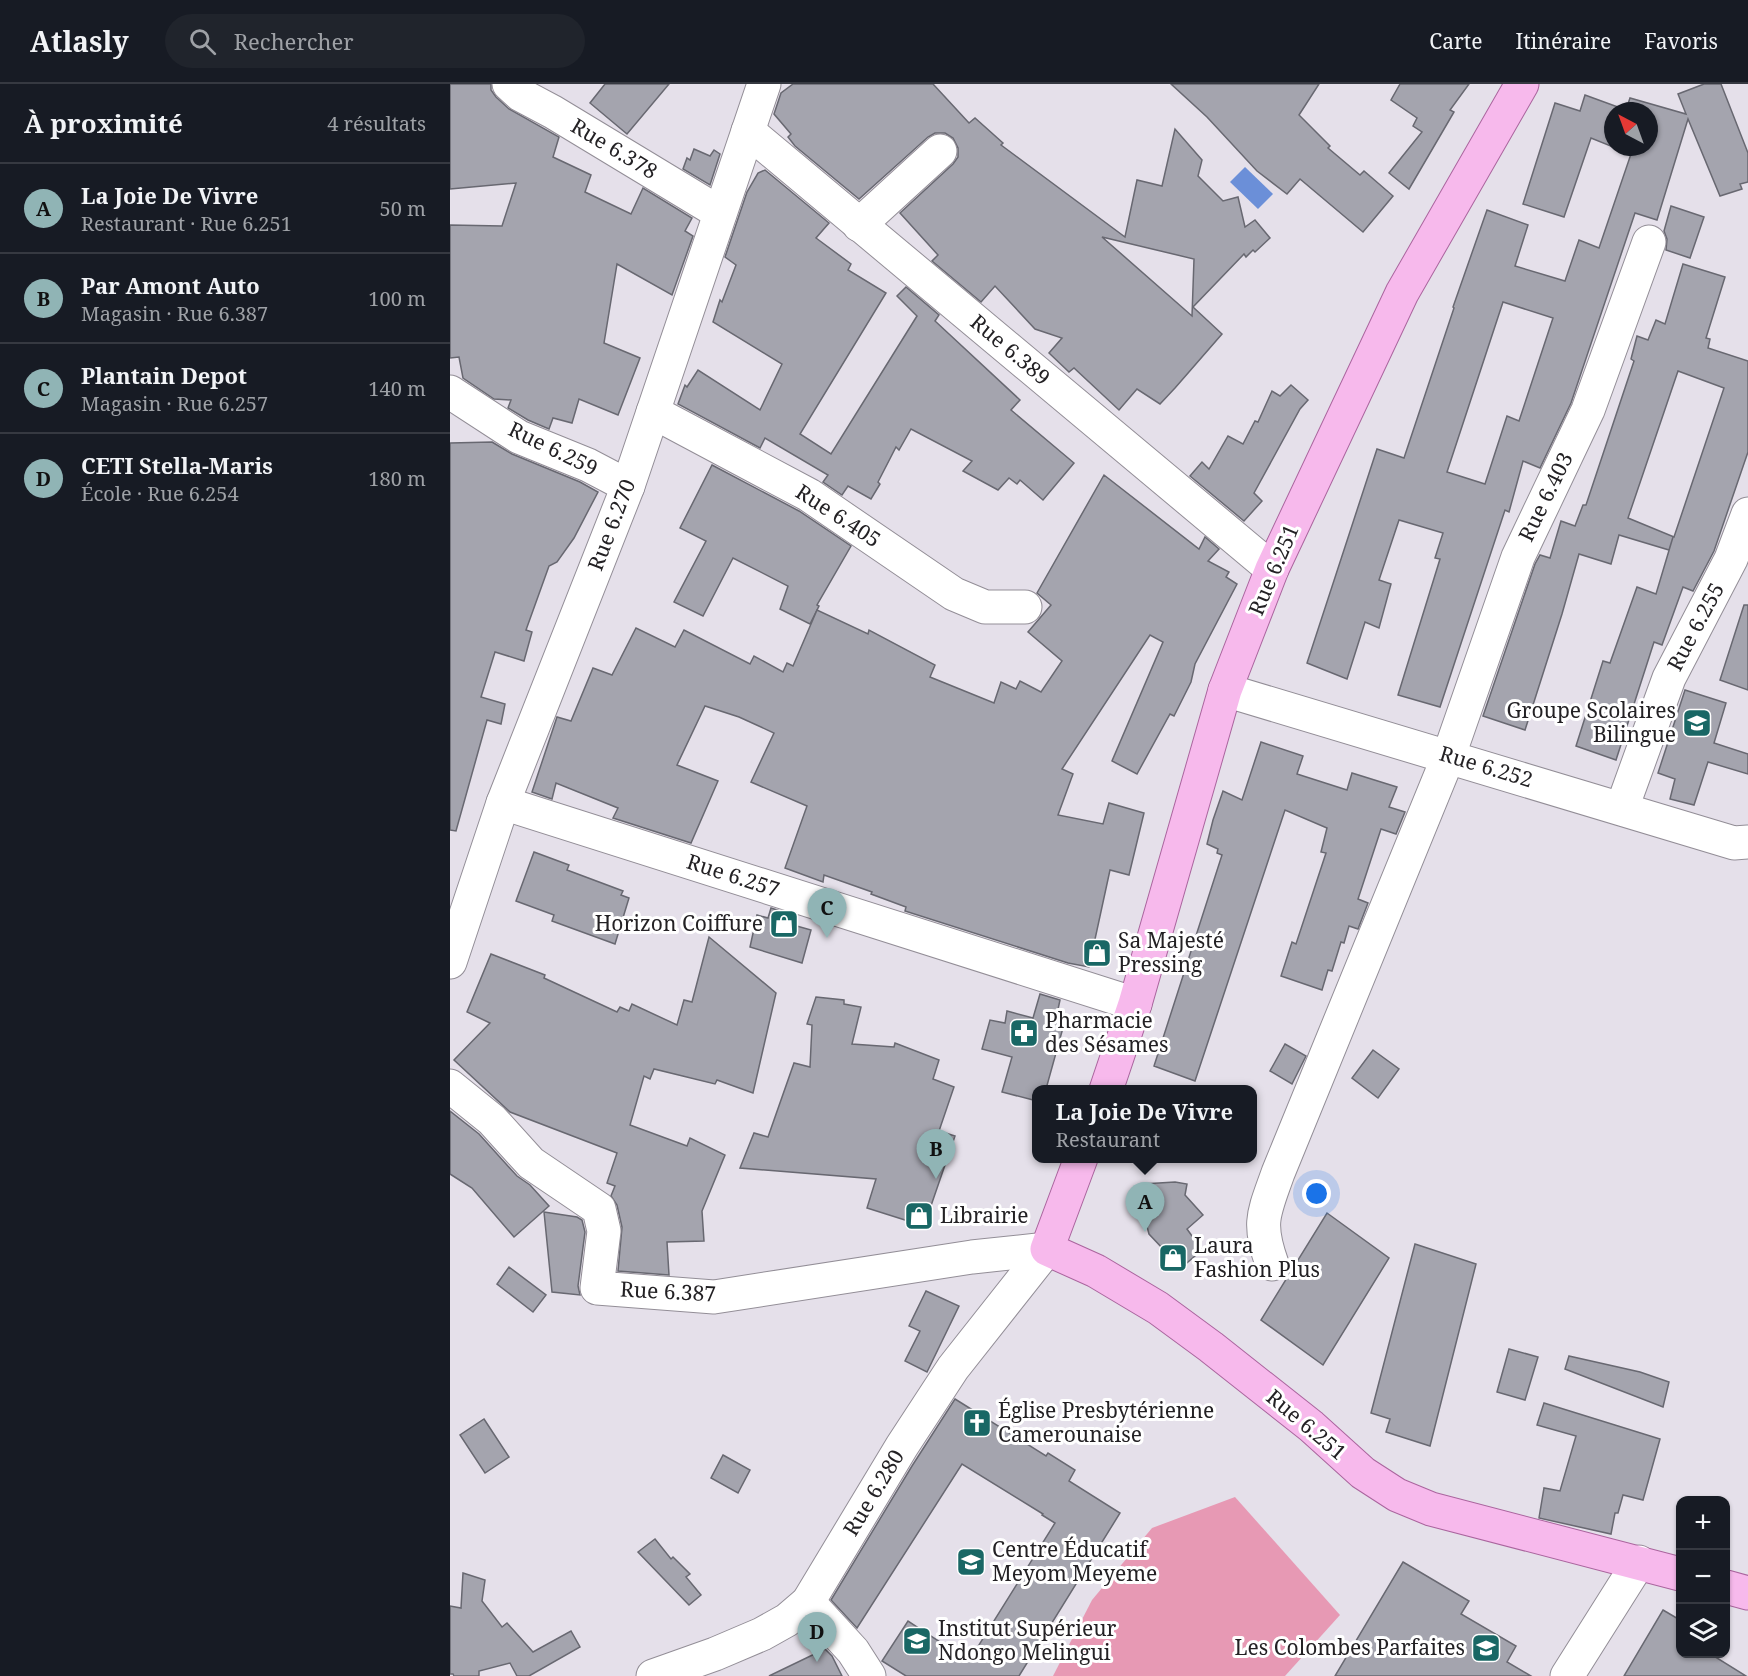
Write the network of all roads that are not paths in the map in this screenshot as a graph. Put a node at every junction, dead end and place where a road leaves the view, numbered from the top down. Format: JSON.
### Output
{"nodes":[{"id":1,"x":509,"y":84,"type":"edge"},
{"id":2,"x":764,"y":84,"type":"edge"},
{"id":3,"x":1522,"y":84,"type":"edge"},
{"id":4,"x":748,"y":131,"type":"junction"},
{"id":5,"x":940,"y":151,"type":"dead end"},
{"id":6,"x":720,"y":213,"type":"junction"},
{"id":7,"x":859,"y":225,"type":"junction"},
{"id":8,"x":1649,"y":242,"type":"dead end"},
{"id":9,"x":450,"y":392,"type":"edge"},
{"id":10,"x":653,"y":412,"type":"junction"},
{"id":11,"x":628,"y":486,"type":"junction"},
{"id":12,"x":1748,"y":514,"type":"edge"},
{"id":13,"x":1272,"y":569,"type":"junction"},
{"id":14,"x":1025,"y":607,"type":"dead end"},
{"id":15,"x":1225,"y":690,"type":"junction"},
{"id":16,"x":1449,"y":755,"type":"junction"},
{"id":17,"x":503,"y":802,"type":"junction"},
{"id":18,"x":1622,"y":808,"type":"junction"},
{"id":19,"x":1748,"y":842,"type":"edge"},
{"id":20,"x":450,"y":962,"type":"edge"},
{"id":21,"x":1135,"y":1004,"type":"junction"},
{"id":22,"x":1107,"y":1085,"type":"edge"},
{"id":23,"x":450,"y":1086,"type":"edge"},
{"id":24,"x":1079,"y":1163,"type":"edge"},
{"id":25,"x":1047,"y":1249,"type":"junction"},
{"id":26,"x":1272,"y":1264,"type":"dead end"},
{"id":27,"x":1639,"y":1562,"type":"junction"},
{"id":28,"x":1676,"y":1573,"type":"edge"},
{"id":29,"x":1730,"y":1588,"type":"edge"},
{"id":30,"x":1748,"y":1593,"type":"edge"},
{"id":31,"x":808,"y":1602,"type":"junction"},
{"id":32,"x":653,"y":1676,"type":"edge"},
{"id":33,"x":869,"y":1676,"type":"edge"},
{"id":34,"x":1567,"y":1676,"type":"edge"}],
"edges":[{"from":1,"to":6,"type":"street","name":"Rue 6.378"},
{"from":2,"to":4,"type":"street","name":"Rue 6.270"},
{"from":3,"to":13,"type":"main road","name":"Rue 6.251"},
{"from":4,"to":6,"type":"street","name":"Rue 6.270"},
{"from":4,"to":7,"type":"street","name":"Rue 6.389"},
{"from":5,"to":7,"type":"street"},
{"from":6,"to":10,"type":"street","name":"Rue 6.270"},
{"from":7,"to":13,"type":"street","name":"Rue 6.389"},
{"from":8,"to":16,"type":"street","name":"Rue 6.403"},
{"from":9,"to":11,"type":"street","name":"Rue 6.259"},
{"from":10,"to":11,"type":"street","name":"Rue 6.270"},
{"from":10,"to":14,"type":"street","name":"Rue 6.405"},
{"from":11,"to":17,"type":"street","name":"Rue 6.270"},
{"from":12,"to":18,"type":"street","name":"Rue 6.255"},
{"from":13,"to":15,"type":"main road","name":"Rue 6.251"},
{"from":15,"to":16,"type":"street","name":"Rue 6.252"},
{"from":15,"to":21,"type":"main road","name":"Rue 6.251"},
{"from":16,"to":18,"type":"street","name":"Rue 6.252"},
{"from":16,"to":26,"type":"street","name":"Rue 6.403"},
{"from":17,"to":20,"type":"street","name":"Rue 6.270"},
{"from":17,"to":21,"type":"street","name":"Rue 6.257"},
{"from":18,"to":19,"type":"street","name":"Rue 6.252"},
{"from":21,"to":22,"type":"main road","name":"Rue 6.251"},
{"from":23,"to":25,"type":"street","name":"Rue 6.387"},
{"from":24,"to":25,"type":"main road"},
{"from":25,"to":27,"type":"main road","name":"Rue 6.251"},
{"from":25,"to":31,"type":"street","name":"Rue 6.280"},
{"from":27,"to":28,"type":"main road","name":"Rue 6.251"},
{"from":27,"to":34,"type":"street"},
{"from":29,"to":30,"type":"main road"},
{"from":31,"to":32,"type":"street","name":"Rue 6.280"},
{"from":31,"to":33,"type":"street"}]}
